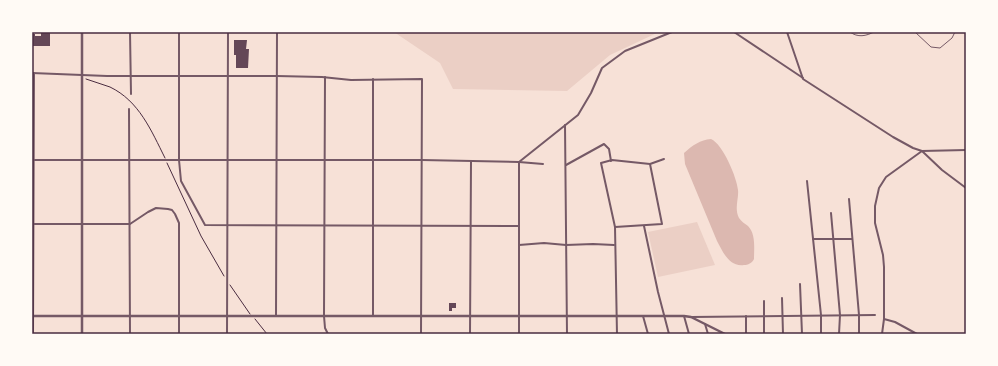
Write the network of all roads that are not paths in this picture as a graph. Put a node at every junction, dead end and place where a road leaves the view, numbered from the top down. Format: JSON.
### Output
{"nodes":[{"id":1,"x":82,"y":32,"type":"edge"},
{"id":2,"x":130,"y":32,"type":"edge"},
{"id":3,"x":179,"y":32,"type":"edge"},
{"id":4,"x":228,"y":32,"type":"edge"},
{"id":5,"x":277,"y":32,"type":"edge"},
{"id":6,"x":672,"y":32,"type":"edge"},
{"id":7,"x":734,"y":32,"type":"edge"},
{"id":8,"x":787,"y":32,"type":"edge"},
{"id":9,"x":850,"y":32,"type":"edge"},
{"id":10,"x":874,"y":32,"type":"edge"},
{"id":11,"x":915,"y":32,"type":"edge"},
{"id":12,"x":955,"y":32,"type":"edge"},
{"id":13,"x":33,"y":73,"type":"edge"},
{"id":14,"x":82,"y":75,"type":"junction"},
{"id":15,"x":130,"y":75,"type":"junction"},
{"id":16,"x":179,"y":76,"type":"junction"},
{"id":17,"x":228,"y":76,"type":"junction"},
{"id":18,"x":277,"y":76,"type":"junction"},
{"id":19,"x":325,"y":77,"type":"junction"},
{"id":20,"x":373,"y":79,"type":"junction"},
{"id":21,"x":803,"y":79,"type":"junction"},
{"id":22,"x":131,"y":94,"type":"dead end"},
{"id":23,"x":130,"y":109,"type":"dead end"},
{"id":24,"x":566,"y":126,"type":"junction"},
{"id":25,"x":966,"y":150,"type":"edge"},
{"id":26,"x":922,"y":151,"type":"junction"},
{"id":27,"x":664,"y":159,"type":"dead end"},
{"id":28,"x":33,"y":160,"type":"edge"},
{"id":29,"x":82,"y":160,"type":"junction"},
{"id":30,"x":129,"y":160,"type":"junction"},
{"id":31,"x":179,"y":160,"type":"junction"},
{"id":32,"x":228,"y":160,"type":"junction"},
{"id":33,"x":373,"y":160,"type":"junction"},
{"id":34,"x":422,"y":160,"type":"junction"},
{"id":35,"x":276,"y":161,"type":"junction"},
{"id":36,"x":325,"y":161,"type":"junction"},
{"id":37,"x":611,"y":161,"type":"junction"},
{"id":38,"x":471,"y":162,"type":"junction"},
{"id":39,"x":519,"y":162,"type":"junction"},
{"id":40,"x":543,"y":164,"type":"dead end"},
{"id":41,"x":650,"y":164,"type":"junction"},
{"id":42,"x":566,"y":165,"type":"junction"},
{"id":43,"x":807,"y":181,"type":"dead end"},
{"id":44,"x":966,"y":188,"type":"edge"},
{"id":45,"x":849,"y":199,"type":"dead end"},
{"id":46,"x":831,"y":214,"type":"dead end"},
{"id":47,"x":33,"y":224,"type":"edge"},
{"id":48,"x":130,"y":224,"type":"junction"},
{"id":49,"x":81,"y":225,"type":"junction"},
{"id":50,"x":228,"y":225,"type":"junction"},
{"id":51,"x":276,"y":225,"type":"junction"},
{"id":52,"x":324,"y":225,"type":"junction"},
{"id":53,"x":373,"y":225,"type":"junction"},
{"id":54,"x":422,"y":225,"type":"junction"},
{"id":55,"x":470,"y":225,"type":"junction"},
{"id":56,"x":519,"y":226,"type":"junction"},
{"id":57,"x":614,"y":226,"type":"junction"},
{"id":58,"x":644,"y":226,"type":"junction"},
{"id":59,"x":813,"y":239,"type":"junction"},
{"id":60,"x":834,"y":239,"type":"junction"},
{"id":61,"x":852,"y":239,"type":"junction"},
{"id":62,"x":519,"y":245,"type":"junction"},
{"id":63,"x":566,"y":245,"type":"junction"},
{"id":64,"x":614,"y":245,"type":"junction"},
{"id":65,"x":800,"y":284,"type":"dead end"},
{"id":66,"x":782,"y":298,"type":"dead end"},
{"id":67,"x":764,"y":301,"type":"dead end"},
{"id":68,"x":783,"y":315,"type":"junction"},
{"id":69,"x":802,"y":315,"type":"junction"},
{"id":70,"x":820,"y":315,"type":"junction"},
{"id":71,"x":840,"y":315,"type":"junction"},
{"id":72,"x":859,"y":315,"type":"junction"},
{"id":73,"x":875,"y":315,"type":"dead end"},
{"id":74,"x":32,"y":316,"type":"edge"},
{"id":75,"x":82,"y":316,"type":"junction"},
{"id":76,"x":130,"y":316,"type":"junction"},
{"id":77,"x":178,"y":316,"type":"junction"},
{"id":78,"x":227,"y":316,"type":"junction"},
{"id":79,"x":276,"y":316,"type":"junction"},
{"id":80,"x":324,"y":316,"type":"junction"},
{"id":81,"x":373,"y":316,"type":"junction"},
{"id":82,"x":567,"y":316,"type":"junction"},
{"id":83,"x":643,"y":316,"type":"junction"},
{"id":84,"x":664,"y":316,"type":"junction"},
{"id":85,"x":684,"y":316,"type":"junction"},
{"id":86,"x":691,"y":316,"type":"junction"},
{"id":87,"x":746,"y":316,"type":"junction"},
{"id":88,"x":764,"y":316,"type":"junction"},
{"id":89,"x":421,"y":317,"type":"junction"},
{"id":90,"x":469,"y":317,"type":"junction"},
{"id":91,"x":519,"y":317,"type":"junction"},
{"id":92,"x":616,"y":317,"type":"junction"},
{"id":93,"x":884,"y":319,"type":"junction"},
{"id":94,"x":705,"y":323,"type":"junction"},
{"id":95,"x":33,"y":334,"type":"edge"},
{"id":96,"x":82,"y":334,"type":"edge"},
{"id":97,"x":130,"y":334,"type":"edge"},
{"id":98,"x":179,"y":334,"type":"edge"},
{"id":99,"x":227,"y":334,"type":"edge"},
{"id":100,"x":328,"y":334,"type":"edge"},
{"id":101,"x":421,"y":334,"type":"edge"},
{"id":102,"x":470,"y":334,"type":"edge"},
{"id":103,"x":519,"y":334,"type":"edge"},
{"id":104,"x":567,"y":334,"type":"edge"},
{"id":105,"x":617,"y":334,"type":"edge"},
{"id":106,"x":648,"y":334,"type":"edge"},
{"id":107,"x":669,"y":334,"type":"edge"},
{"id":108,"x":689,"y":334,"type":"edge"},
{"id":109,"x":708,"y":334,"type":"edge"},
{"id":110,"x":724,"y":334,"type":"edge"},
{"id":111,"x":746,"y":334,"type":"edge"},
{"id":112,"x":764,"y":334,"type":"edge"},
{"id":113,"x":783,"y":334,"type":"edge"},
{"id":114,"x":802,"y":334,"type":"edge"},
{"id":115,"x":820,"y":334,"type":"edge"},
{"id":116,"x":839,"y":334,"type":"edge"},
{"id":117,"x":859,"y":334,"type":"edge"},
{"id":118,"x":882,"y":334,"type":"edge"},
{"id":119,"x":917,"y":334,"type":"edge"}],
"edges":[{"from":1,"to":14,"type":"street"},
{"from":2,"to":15,"type":"street"},
{"from":3,"to":16,"type":"street"},
{"from":4,"to":17,"type":"street"},
{"from":5,"to":18,"type":"street"},
{"from":6,"to":24,"type":"street"},
{"from":7,"to":21,"type":"street"},
{"from":8,"to":21,"type":"street"},
{"from":9,"to":10,"type":"lane"},
{"from":11,"to":12,"type":"lane"},
{"from":13,"to":14,"type":"street"},
{"from":13,"to":28,"type":"street"},
{"from":14,"to":15,"type":"street"},
{"from":14,"to":29,"type":"street"},
{"from":15,"to":16,"type":"street"},
{"from":15,"to":22,"type":"street"},
{"from":16,"to":17,"type":"street"},
{"from":16,"to":31,"type":"street"},
{"from":17,"to":18,"type":"street"},
{"from":17,"to":32,"type":"street"},
{"from":18,"to":19,"type":"street"},
{"from":18,"to":35,"type":"street"},
{"from":19,"to":20,"type":"street"},
{"from":19,"to":36,"type":"street"},
{"from":20,"to":33,"type":"street"},
{"from":20,"to":34,"type":"street"},
{"from":21,"to":26,"type":"street"},
{"from":23,"to":30,"type":"street"},
{"from":24,"to":39,"type":"street"},
{"from":24,"to":42,"type":"street"},
{"from":25,"to":26,"type":"street"},
{"from":26,"to":44,"type":"street"},
{"from":26,"to":93,"type":"street"},
{"from":27,"to":41,"type":"street"},
{"from":28,"to":29,"type":"street"},
{"from":28,"to":47,"type":"street"},
{"from":29,"to":30,"type":"street"},
{"from":29,"to":49,"type":"street"},
{"from":30,"to":31,"type":"street"},
{"from":30,"to":48,"type":"street"},
{"from":31,"to":32,"type":"street"},
{"from":31,"to":50,"type":"street"},
{"from":32,"to":35,"type":"street"},
{"from":32,"to":50,"type":"street"},
{"from":33,"to":34,"type":"street"},
{"from":33,"to":36,"type":"street"},
{"from":33,"to":53,"type":"street"},
{"from":34,"to":38,"type":"street"},
{"from":34,"to":54,"type":"street"},
{"from":35,"to":36,"type":"street"},
{"from":35,"to":51,"type":"street"},
{"from":36,"to":52,"type":"street"},
{"from":37,"to":41,"type":"street"},
{"from":37,"to":42,"type":"street"},
{"from":37,"to":57,"type":"street"},
{"from":38,"to":39,"type":"street"},
{"from":38,"to":55,"type":"street"},
{"from":39,"to":40,"type":"street"},
{"from":39,"to":56,"type":"street"},
{"from":41,"to":58,"type":"street"},
{"from":42,"to":63,"type":"street"},
{"from":43,"to":59,"type":"street"},
{"from":45,"to":61,"type":"street"},
{"from":46,"to":60,"type":"street"},
{"from":47,"to":49,"type":"street"},
{"from":47,"to":74,"type":"street"},
{"from":48,"to":49,"type":"street"},
{"from":48,"to":76,"type":"street"},
{"from":48,"to":77,"type":"street"},
{"from":49,"to":75,"type":"street"},
{"from":50,"to":51,"type":"street"},
{"from":50,"to":78,"type":"street"},
{"from":51,"to":52,"type":"street"},
{"from":51,"to":79,"type":"street"},
{"from":52,"to":53,"type":"street"},
{"from":52,"to":80,"type":"street"},
{"from":53,"to":54,"type":"street"},
{"from":53,"to":81,"type":"street"},
{"from":54,"to":55,"type":"street"},
{"from":54,"to":89,"type":"street"},
{"from":55,"to":56,"type":"street"},
{"from":55,"to":90,"type":"street"},
{"from":56,"to":62,"type":"street"},
{"from":57,"to":58,"type":"street"},
{"from":57,"to":64,"type":"street"},
{"from":58,"to":84,"type":"street"},
{"from":59,"to":60,"type":"street"},
{"from":59,"to":70,"type":"street"},
{"from":60,"to":61,"type":"street"},
{"from":60,"to":71,"type":"street"},
{"from":61,"to":72,"type":"street"},
{"from":62,"to":63,"type":"street"},
{"from":62,"to":91,"type":"street"},
{"from":63,"to":64,"type":"street"},
{"from":63,"to":82,"type":"street"},
{"from":64,"to":92,"type":"street"},
{"from":65,"to":69,"type":"street"},
{"from":66,"to":68,"type":"street"},
{"from":67,"to":88,"type":"street"},
{"from":68,"to":69,"type":"street"},
{"from":68,"to":88,"type":"street"},
{"from":68,"to":113,"type":"street"},
{"from":69,"to":70,"type":"street"},
{"from":69,"to":114,"type":"street"},
{"from":70,"to":71,"type":"street"},
{"from":70,"to":115,"type":"street"},
{"from":71,"to":72,"type":"street"},
{"from":71,"to":116,"type":"street"},
{"from":72,"to":73,"type":"street"},
{"from":72,"to":117,"type":"street"},
{"from":74,"to":75,"type":"street"},
{"from":74,"to":95,"type":"street"},
{"from":75,"to":76,"type":"street"},
{"from":75,"to":96,"type":"street"},
{"from":76,"to":77,"type":"street"},
{"from":76,"to":97,"type":"street"},
{"from":77,"to":78,"type":"street"},
{"from":77,"to":98,"type":"street"},
{"from":78,"to":79,"type":"street"},
{"from":78,"to":99,"type":"street"},
{"from":79,"to":80,"type":"street"},
{"from":80,"to":81,"type":"street"},
{"from":80,"to":100,"type":"street"},
{"from":81,"to":89,"type":"street"},
{"from":82,"to":91,"type":"street"},
{"from":82,"to":92,"type":"street"},
{"from":82,"to":104,"type":"street"},
{"from":83,"to":84,"type":"street"},
{"from":83,"to":92,"type":"street"},
{"from":83,"to":106,"type":"street"},
{"from":84,"to":85,"type":"street"},
{"from":84,"to":107,"type":"street"},
{"from":85,"to":86,"type":"street"},
{"from":85,"to":108,"type":"street"},
{"from":86,"to":87,"type":"street"},
{"from":86,"to":94,"type":"street"},
{"from":87,"to":88,"type":"street"},
{"from":87,"to":111,"type":"street"},
{"from":88,"to":112,"type":"street"},
{"from":89,"to":90,"type":"street"},
{"from":89,"to":101,"type":"street"},
{"from":90,"to":91,"type":"street"},
{"from":90,"to":102,"type":"street"},
{"from":91,"to":103,"type":"street"},
{"from":92,"to":105,"type":"street"},
{"from":93,"to":118,"type":"street"},
{"from":93,"to":119,"type":"street"},
{"from":94,"to":109,"type":"street"},
{"from":94,"to":110,"type":"street"}]}
